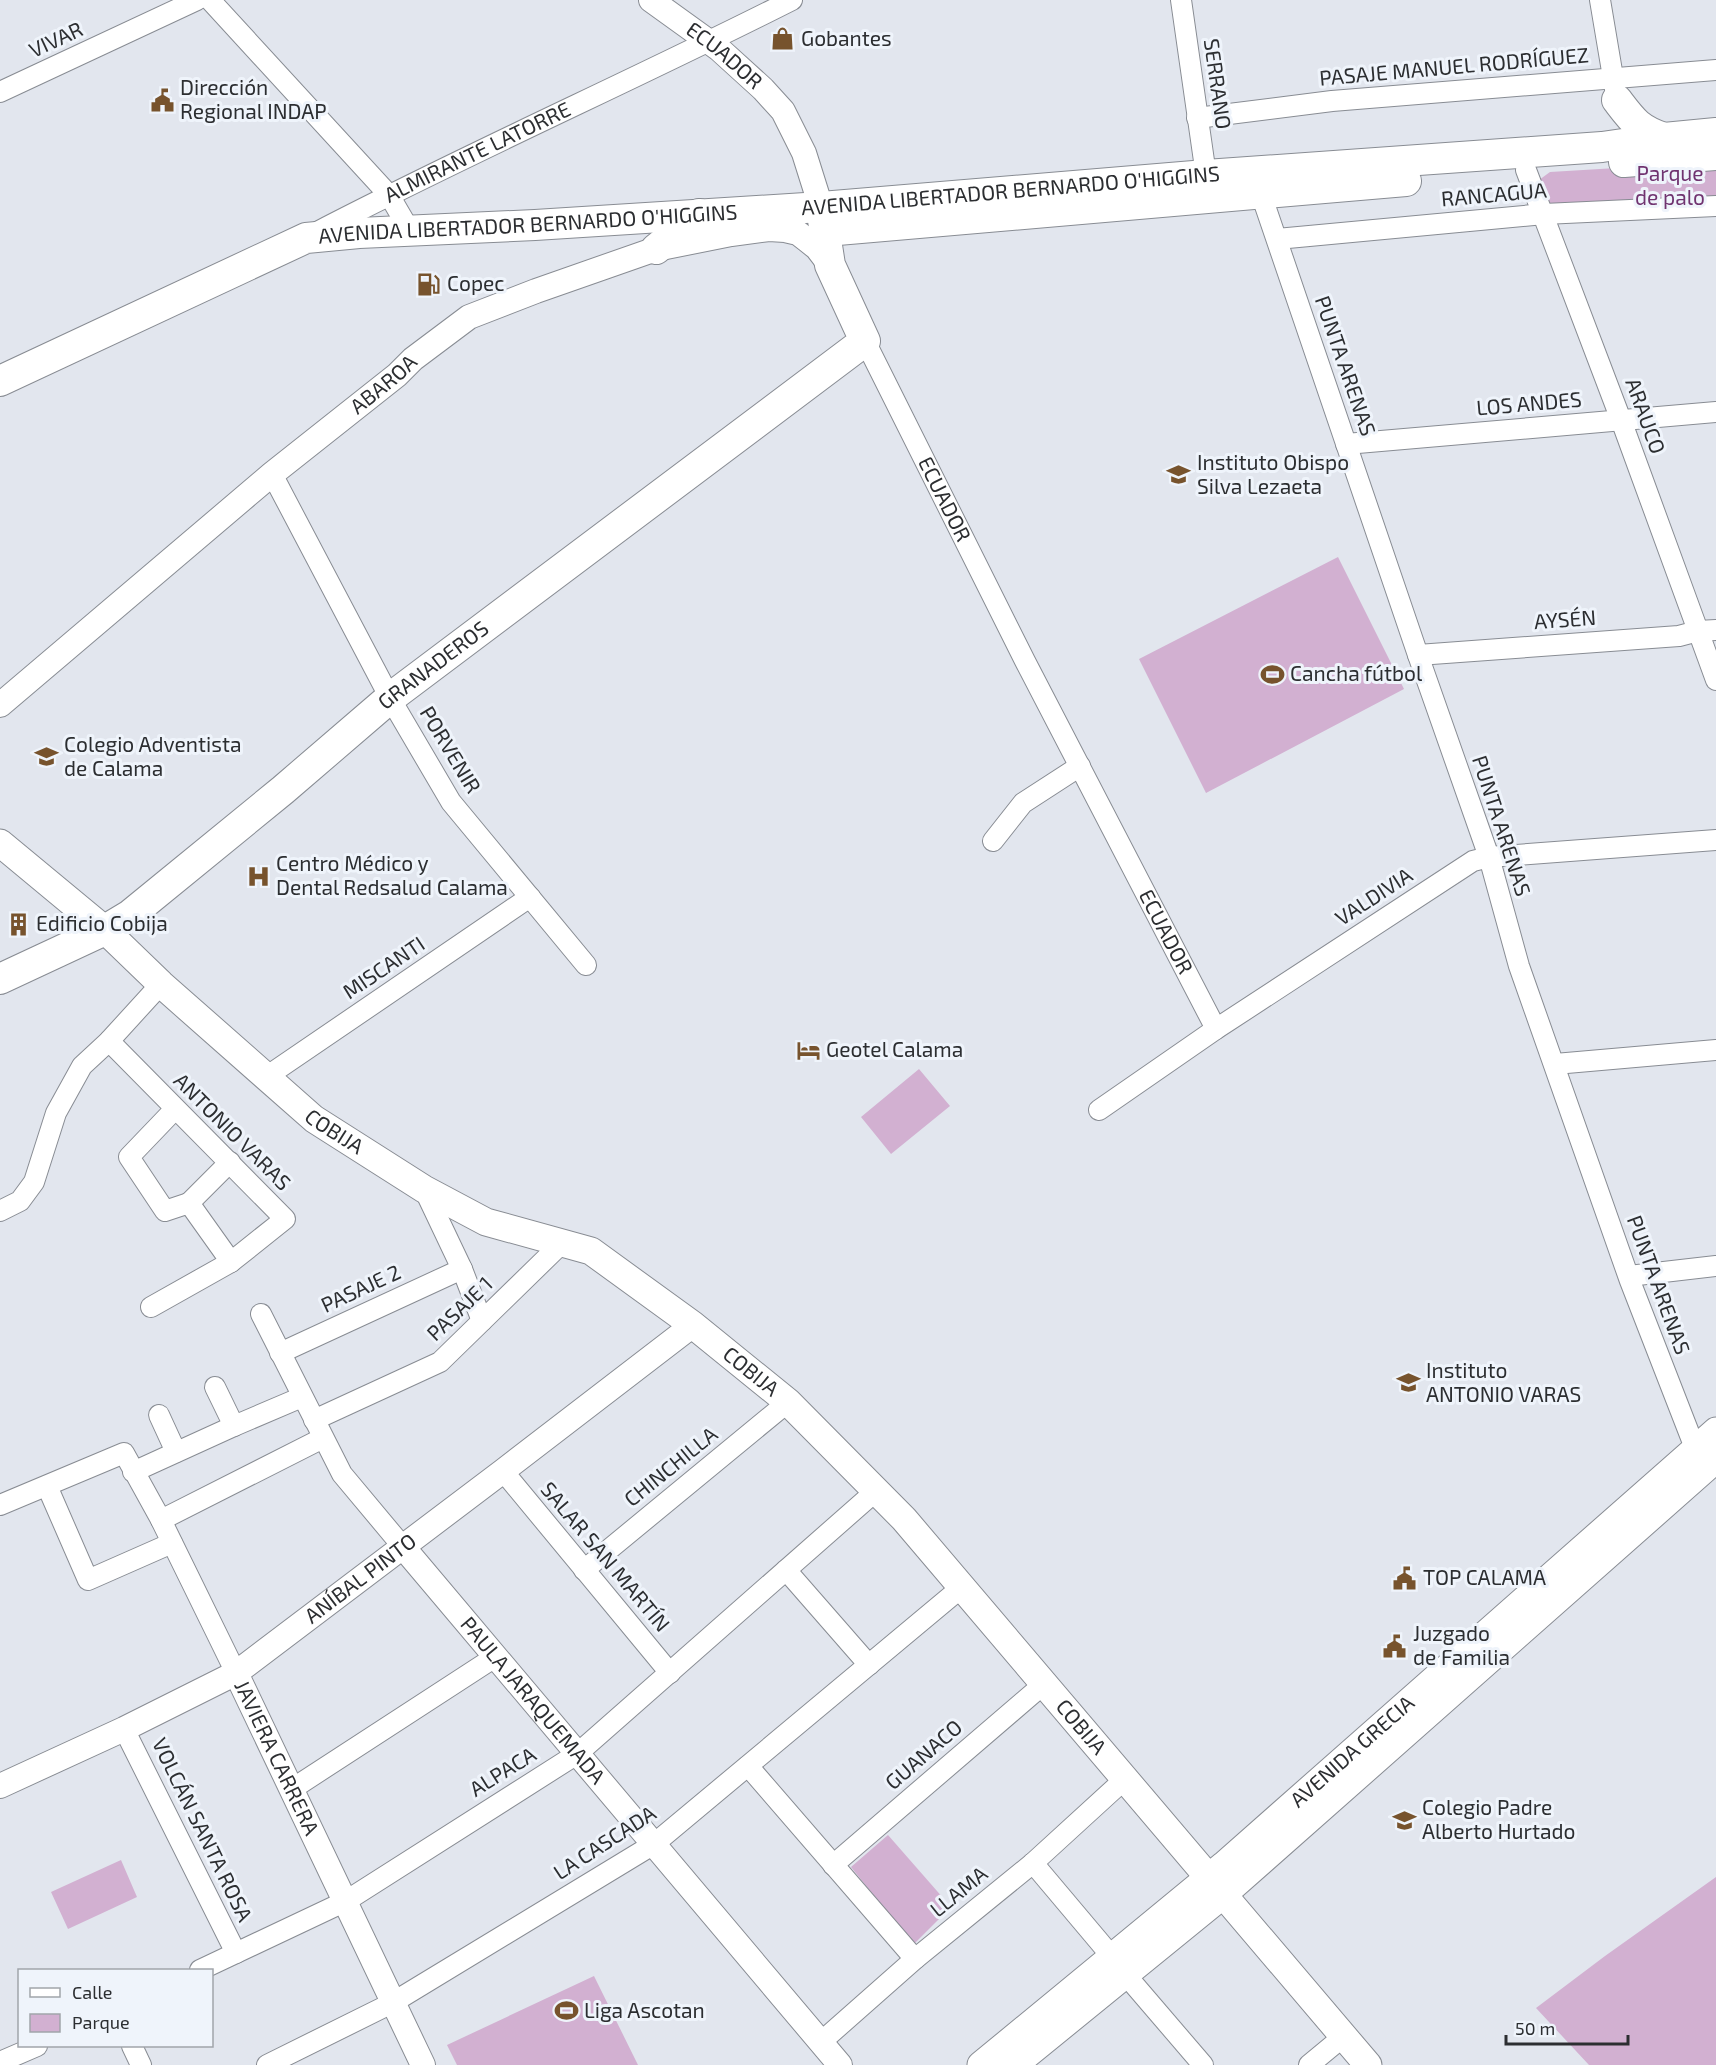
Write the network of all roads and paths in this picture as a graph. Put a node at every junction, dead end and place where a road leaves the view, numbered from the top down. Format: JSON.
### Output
{"nodes":[{"id":1,"x":197,"y":0,"type":"edge"},
{"id":2,"x":210,"y":0,"type":"edge"},
{"id":3,"x":651,"y":0,"type":"edge"},
{"id":4,"x":792,"y":0,"type":"edge"},
{"id":5,"x":1181,"y":0,"type":"edge"},
{"id":6,"x":1600,"y":0,"type":"edge"},
{"id":7,"x":709,"y":42,"type":"junction"},
{"id":8,"x":1716,"y":70,"type":"edge"},
{"id":9,"x":1615,"y":89,"type":"junction"},
{"id":10,"x":0,"y":92,"type":"edge"},
{"id":11,"x":1197,"y":118,"type":"junction"},
{"id":12,"x":1716,"y":133,"type":"edge"},
{"id":13,"x":1664,"y":138,"type":"junction"},
{"id":14,"x":1614,"y":151,"type":"junction"},
{"id":15,"x":1716,"y":155,"type":"edge"},
{"id":16,"x":1526,"y":170,"type":"junction"},
{"id":17,"x":1206,"y":175,"type":"junction"},
{"id":18,"x":1261,"y":194,"type":"junction"},
{"id":19,"x":389,"y":195,"type":"junction"},
{"id":20,"x":1716,"y":206,"type":"edge"},
{"id":21,"x":699,"y":214,"type":"junction"},
{"id":22,"x":1544,"y":214,"type":"junction"},
{"id":23,"x":823,"y":219,"type":"junction"},
{"id":24,"x":410,"y":231,"type":"junction"},
{"id":25,"x":306,"y":238,"type":"junction"},
{"id":26,"x":1276,"y":239,"type":"junction"},
{"id":27,"x":656,"y":249,"type":"junction"},
{"id":28,"x":830,"y":265,"type":"junction"},
{"id":29,"x":865,"y":341,"type":"junction"},
{"id":30,"x":0,"y":381,"type":"edge"},
{"id":31,"x":1716,"y":412,"type":"edge"},
{"id":32,"x":1621,"y":420,"type":"junction"},
{"id":33,"x":1346,"y":444,"type":"junction"},
{"id":34,"x":272,"y":474,"type":"junction"},
{"id":35,"x":1707,"y":630,"type":"edge"},
{"id":36,"x":1418,"y":656,"type":"junction"},
{"id":37,"x":1716,"y":680,"type":"edge"},
{"id":38,"x":390,"y":698,"type":"junction"},
{"id":39,"x":0,"y":705,"type":"edge"},
{"id":40,"x":1080,"y":766,"type":"junction"},
{"id":41,"x":1716,"y":840,"type":"edge"},
{"id":42,"x":993,"y":841,"type":"dead end"},
{"id":43,"x":0,"y":843,"type":"edge"},
{"id":44,"x":1489,"y":857,"type":"junction"},
{"id":45,"x":530,"y":897,"type":"junction"},
{"id":46,"x":105,"y":930,"type":"junction"},
{"id":47,"x":586,"y":965,"type":"dead end"},
{"id":48,"x":0,"y":978,"type":"edge"},
{"id":49,"x":161,"y":984,"type":"junction"},
{"id":50,"x":1216,"y":1029,"type":"junction"},
{"id":51,"x":109,"y":1041,"type":"junction"},
{"id":52,"x":1716,"y":1050,"type":"edge"},
{"id":53,"x":1555,"y":1064,"type":"junction"},
{"id":54,"x":266,"y":1077,"type":"junction"},
{"id":55,"x":175,"y":1109,"type":"junction"},
{"id":56,"x":1099,"y":1110,"type":"dead end"},
{"id":57,"x":230,"y":1162,"type":"junction"},
{"id":58,"x":424,"y":1189,"type":"junction"},
{"id":59,"x":189,"y":1203,"type":"junction"},
{"id":60,"x":0,"y":1211,"type":"edge"},
{"id":61,"x":562,"y":1243,"type":"junction"},
{"id":62,"x":231,"y":1262,"type":"junction"},
{"id":63,"x":1716,"y":1266,"type":"edge"},
{"id":64,"x":462,"y":1269,"type":"junction"},
{"id":65,"x":1629,"y":1276,"type":"junction"},
{"id":66,"x":151,"y":1307,"type":"dead end"},
{"id":67,"x":261,"y":1314,"type":"dead end"},
{"id":68,"x":482,"y":1321,"type":"junction"},
{"id":69,"x":693,"y":1325,"type":"junction"},
{"id":70,"x":280,"y":1353,"type":"junction"},
{"id":71,"x":215,"y":1387,"type":"dead end"},
{"id":72,"x":302,"y":1397,"type":"junction"},
{"id":73,"x":788,"y":1402,"type":"junction"},
{"id":74,"x":159,"y":1415,"type":"dead end"},
{"id":75,"x":234,"y":1426,"type":"junction"},
{"id":76,"x":319,"y":1429,"type":"junction"},
{"id":77,"x":1716,"y":1431,"type":"edge"},
{"id":78,"x":176,"y":1452,"type":"junction"},
{"id":79,"x":1705,"y":1460,"type":"edge"},
{"id":80,"x":503,"y":1471,"type":"junction"},
{"id":81,"x":133,"y":1472,"type":"junction"},
{"id":82,"x":47,"y":1486,"type":"junction"},
{"id":83,"x":877,"y":1490,"type":"junction"},
{"id":84,"x":0,"y":1505,"type":"edge"},
{"id":85,"x":160,"y":1520,"type":"junction"},
{"id":86,"x":172,"y":1543,"type":"junction"},
{"id":87,"x":404,"y":1547,"type":"junction"},
{"id":88,"x":584,"y":1570,"type":"junction"},
{"id":89,"x":786,"y":1570,"type":"junction"},
{"id":90,"x":962,"y":1587,"type":"junction"},
{"id":91,"x":495,"y":1657,"type":"junction"},
{"id":92,"x":869,"y":1665,"type":"junction"},
{"id":93,"x":236,"y":1673,"type":"junction"},
{"id":94,"x":670,"y":1673,"type":"junction"},
{"id":95,"x":1045,"y":1683,"type":"junction"},
{"id":96,"x":124,"y":1729,"type":"junction"},
{"id":97,"x":577,"y":1754,"type":"junction"},
{"id":98,"x":748,"y":1766,"type":"junction"},
{"id":99,"x":1126,"y":1778,"type":"junction"},
{"id":100,"x":0,"y":1786,"type":"edge"},
{"id":101,"x":291,"y":1789,"type":"junction"},
{"id":102,"x":654,"y":1844,"type":"junction"},
{"id":103,"x":1034,"y":1863,"type":"junction"},
{"id":104,"x":833,"y":1865,"type":"junction"},
{"id":105,"x":1216,"y":1885,"type":"junction"},
{"id":106,"x":346,"y":1901,"type":"junction"},
{"id":107,"x":236,"y":1953,"type":"junction"},
{"id":108,"x":915,"y":1959,"type":"junction"},
{"id":109,"x":1119,"y":1966,"type":"junction"},
{"id":110,"x":204,"y":1969,"type":"edge"},
{"id":111,"x":392,"y":2003,"type":"junction"},
{"id":112,"x":1344,"y":2036,"type":"junction"},
{"id":113,"x":821,"y":2042,"type":"junction"},
{"id":114,"x":35,"y":2047,"type":"edge"},
{"id":115,"x":132,"y":2047,"type":"edge"},
{"id":116,"x":0,"y":2062,"type":"edge"},
{"id":117,"x":1200,"y":2064,"type":"edge"},
{"id":118,"x":141,"y":2065,"type":"edge"},
{"id":119,"x":267,"y":2065,"type":"edge"},
{"id":120,"x":423,"y":2065,"type":"edge"},
{"id":121,"x":840,"y":2065,"type":"edge"},
{"id":122,"x":981,"y":2065,"type":"edge"},
{"id":123,"x":1014,"y":2065,"type":"edge"},
{"id":124,"x":1310,"y":2065,"type":"edge"},
{"id":125,"x":1368,"y":2065,"type":"edge"}],
"edges":[{"from":1,"to":10,"type":"street","name":"VIVAR"},
{"from":2,"to":19,"type":"street"},
{"from":3,"to":7,"type":"street","name":"ECUADOR"},
{"from":4,"to":7,"type":"street","name":"ALMIRANTE LATORRE"},
{"from":5,"to":11,"type":"street","name":"SERRANO"},
{"from":6,"to":9,"type":"street"},
{"from":7,"to":19,"type":"street","name":"ALMIRANTE LATORRE"},
{"from":7,"to":23,"type":"street","name":"ECUADOR"},
{"from":8,"to":9,"type":"street","name":"PASAJE MANUEL RODRÍGUEZ"},
{"from":9,"to":11,"type":"street","name":"PASAJE MANUEL RODRÍGUEZ"},
{"from":9,"to":13,"type":"main road"},
{"from":9,"to":14,"type":"main road"},
{"from":11,"to":17,"type":"street","name":"SERRANO"},
{"from":12,"to":13,"type":"main road","name":"AVENIDA LIBERTADOR BERNARDO O'HIGGINS"},
{"from":13,"to":14,"type":"main road","name":"AVENIDA LIBERTADOR BERNARDO O'HIGGINS"},
{"from":14,"to":15,"type":"main road","name":"AVENIDA LIBERTADOR BERNARDO O'HIGGINS"},
{"from":14,"to":16,"type":"main road","name":"AVENIDA LIBERTADOR BERNARDO O'HIGGINS"},
{"from":14,"to":17,"type":"main road","name":"AVENIDA LIBERTADOR BERNARDO O'HIGGINS"},
{"from":16,"to":18,"type":"main road","name":"AVENIDA LIBERTADOR BERNARDO O'HIGGINS"},
{"from":16,"to":22,"type":"street","name":"ARAUCO"},
{"from":17,"to":23,"type":"main road","name":"AVENIDA LIBERTADOR BERNARDO O'HIGGINS"},
{"from":18,"to":23,"type":"main road","name":"AVENIDA LIBERTADOR BERNARDO O'HIGGINS"},
{"from":18,"to":26,"type":"street","name":"PUNTA ARENAS"},
{"from":19,"to":24,"type":"street"},
{"from":19,"to":25,"type":"street","name":"ALMIRANTE LATORRE"},
{"from":20,"to":22,"type":"street","name":"RANCAGUA"},
{"from":21,"to":23,"type":"main road","name":"AVENIDA LIBERTADOR BERNARDO O'HIGGINS"},
{"from":21,"to":24,"type":"main road","name":"AVENIDA LIBERTADOR BERNARDO O'HIGGINS"},
{"from":21,"to":27,"type":"main road"},
{"from":22,"to":26,"type":"street","name":"RANCAGUA"},
{"from":22,"to":32,"type":"street","name":"ARAUCO"},
{"from":23,"to":28,"type":"main road","name":"ECUADOR"},
{"from":24,"to":25,"type":"main road","name":"AVENIDA LIBERTADOR BERNARDO O'HIGGINS"},
{"from":25,"to":30,"type":"main road","name":"ALMIRANTE LATORRE"},
{"from":26,"to":33,"type":"street","name":"PUNTA ARENAS"},
{"from":27,"to":28,"type":"street","name":"ABAROA"},
{"from":27,"to":34,"type":"street","name":"ABAROA"},
{"from":28,"to":29,"type":"main road","name":"ECUADOR"},
{"from":29,"to":38,"type":"main road","name":"GRANADEROS"},
{"from":29,"to":40,"type":"street","name":"ECUADOR"},
{"from":31,"to":32,"type":"street","name":"LOS ANDES"},
{"from":32,"to":33,"type":"street","name":"LOS ANDES"},
{"from":32,"to":35,"type":"street","name":"ARAUCO"},
{"from":33,"to":36,"type":"street","name":"PUNTA ARENAS"},
{"from":34,"to":38,"type":"street","name":"PORVENIR"},
{"from":34,"to":39,"type":"street","name":"ABAROA"},
{"from":35,"to":36,"type":"street","name":"AYSÉN"},
{"from":35,"to":37,"type":"street","name":"ARAUCO"},
{"from":36,"to":44,"type":"street","name":"PUNTA ARENAS"},
{"from":38,"to":45,"type":"street","name":"PORVENIR"},
{"from":38,"to":46,"type":"main road","name":"GRANADEROS"},
{"from":40,"to":42,"type":"street"},
{"from":40,"to":50,"type":"street","name":"ECUADOR"},
{"from":41,"to":44,"type":"street","name":"VALDIVIA"},
{"from":43,"to":46,"type":"main road","name":"COBIJA"},
{"from":44,"to":50,"type":"street","name":"VALDIVIA"},
{"from":44,"to":53,"type":"street","name":"PUNTA ARENAS"},
{"from":45,"to":47,"type":"street","name":"PORVENIR"},
{"from":45,"to":54,"type":"street","name":"MISCANTI"},
{"from":46,"to":48,"type":"main road","name":"GRANADEROS"},
{"from":46,"to":49,"type":"main road","name":"COBIJA"},
{"from":49,"to":51,"type":"street"},
{"from":49,"to":54,"type":"main road","name":"COBIJA"},
{"from":50,"to":56,"type":"street","name":"VALDIVIA"},
{"from":51,"to":55,"type":"street","name":"ANTONIO VARAS"},
{"from":51,"to":60,"type":"street"},
{"from":52,"to":53,"type":"street"},
{"from":53,"to":65,"type":"street","name":"PUNTA ARENAS"},
{"from":54,"to":58,"type":"main road","name":"COBIJA"},
{"from":55,"to":57,"type":"street","name":"ANTONIO VARAS"},
{"from":55,"to":59,"type":"street"},
{"from":57,"to":59,"type":"street"},
{"from":57,"to":62,"type":"street","name":"ANTONIO VARAS"},
{"from":58,"to":61,"type":"main road","name":"COBIJA"},
{"from":58,"to":64,"type":"street"},
{"from":59,"to":62,"type":"street"},
{"from":61,"to":68,"type":"street","name":"PASAJE 1"},
{"from":61,"to":69,"type":"main road","name":"COBIJA"},
{"from":62,"to":66,"type":"street","name":"ANTONIO VARAS"},
{"from":63,"to":65,"type":"street"},
{"from":64,"to":68,"type":"street"},
{"from":64,"to":70,"type":"street","name":"PASAJE 2"},
{"from":65,"to":79,"type":"street","name":"PUNTA ARENAS"},
{"from":67,"to":70,"type":"street","name":"PAULA JARAQUEMADA"},
{"from":68,"to":76,"type":"street","name":"PASAJE 1"},
{"from":69,"to":73,"type":"main road","name":"COBIJA"},
{"from":69,"to":80,"type":"street","name":"ANÍBAL PINTO"},
{"from":70,"to":72,"type":"street","name":"PAULA JARAQUEMADA"},
{"from":71,"to":75,"type":"street"},
{"from":72,"to":75,"type":"street"},
{"from":72,"to":76,"type":"street","name":"PAULA JARAQUEMADA"},
{"from":73,"to":83,"type":"main road","name":"COBIJA"},
{"from":73,"to":88,"type":"street","name":"CHINCHILLA"},
{"from":74,"to":78,"type":"street"},
{"from":75,"to":78,"type":"street"},
{"from":76,"to":85,"type":"street","name":"PASAJE 1"},
{"from":76,"to":87,"type":"street","name":"PAULA JARAQUEMADA"},
{"from":77,"to":79,"type":"main road","name":"AVENIDA GRECIA"},
{"from":78,"to":81,"type":"street"},
{"from":79,"to":105,"type":"main road","name":"AVENIDA GRECIA"},
{"from":80,"to":87,"type":"street","name":"ANÍBAL PINTO"},
{"from":80,"to":88,"type":"street","name":"SALAR SAN MARTÍN"},
{"from":81,"to":82,"type":"street","name":"JAVIERA CARRERA"},
{"from":81,"to":85,"type":"street","name":"JAVIERA CARRERA"},
{"from":82,"to":84,"type":"street"},
{"from":82,"to":86,"type":"street"},
{"from":83,"to":89,"type":"street","name":"ALPACA"},
{"from":83,"to":90,"type":"main road","name":"COBIJA"},
{"from":85,"to":86,"type":"street","name":"JAVIERA CARRERA"},
{"from":86,"to":93,"type":"street","name":"JAVIERA CARRERA"},
{"from":87,"to":91,"type":"street","name":"PAULA JARAQUEMADA"},
{"from":87,"to":93,"type":"street","name":"ANÍBAL PINTO"},
{"from":88,"to":94,"type":"street","name":"SALAR SAN MARTÍN"},
{"from":89,"to":92,"type":"street"},
{"from":89,"to":94,"type":"street","name":"ALPACA"},
{"from":90,"to":92,"type":"street","name":"LA CASCADA"},
{"from":90,"to":95,"type":"main road","name":"COBIJA"},
{"from":91,"to":97,"type":"street","name":"PAULA JARAQUEMADA"},
{"from":91,"to":101,"type":"street"},
{"from":92,"to":98,"type":"street","name":"LA CASCADA"},
{"from":93,"to":96,"type":"street","name":"ANÍBAL PINTO"},
{"from":93,"to":101,"type":"street","name":"JAVIERA CARRERA"},
{"from":94,"to":97,"type":"street","name":"ALPACA"},
{"from":95,"to":99,"type":"main road","name":"COBIJA"},
{"from":95,"to":104,"type":"street","name":"GUANACO"},
{"from":96,"to":100,"type":"street","name":"ANÍBAL PINTO"},
{"from":96,"to":107,"type":"street","name":"VOLCÁN SANTA ROSA"},
{"from":97,"to":102,"type":"street","name":"PAULA JARAQUEMADA"},
{"from":97,"to":106,"type":"street","name":"ALPACA"},
{"from":98,"to":102,"type":"street","name":"LA CASCADA"},
{"from":98,"to":104,"type":"street"},
{"from":99,"to":103,"type":"street","name":"LLAMA"},
{"from":99,"to":105,"type":"main road","name":"COBIJA"},
{"from":101,"to":106,"type":"street","name":"JAVIERA CARRERA"},
{"from":102,"to":111,"type":"street","name":"LA CASCADA"},
{"from":102,"to":113,"type":"street","name":"PAULA JARAQUEMADA"},
{"from":103,"to":108,"type":"street","name":"LLAMA"},
{"from":103,"to":109,"type":"street"},
{"from":104,"to":108,"type":"street"},
{"from":105,"to":109,"type":"main road","name":"AVENIDA GRECIA"},
{"from":105,"to":112,"type":"main road","name":"COBIJA"},
{"from":106,"to":107,"type":"street","name":"ALPACA"},
{"from":106,"to":111,"type":"street","name":"JAVIERA CARRERA"},
{"from":107,"to":110,"type":"street","name":"ALPACA"},
{"from":108,"to":113,"type":"street","name":"LLAMA"},
{"from":109,"to":117,"type":"street"},
{"from":109,"to":122,"type":"main road","name":"AVENIDA GRECIA"},
{"from":109,"to":123,"type":"main road","name":"AVENIDA GRECIA"},
{"from":111,"to":119,"type":"street","name":"LA CASCADA"},
{"from":111,"to":120,"type":"street","name":"JAVIERA CARRERA"},
{"from":112,"to":124,"type":"street"},
{"from":112,"to":125,"type":"main road","name":"COBIJA"},
{"from":113,"to":121,"type":"street","name":"PAULA JARAQUEMADA"},
{"from":114,"to":116,"type":"street"},
{"from":115,"to":118,"type":"street"}]}
